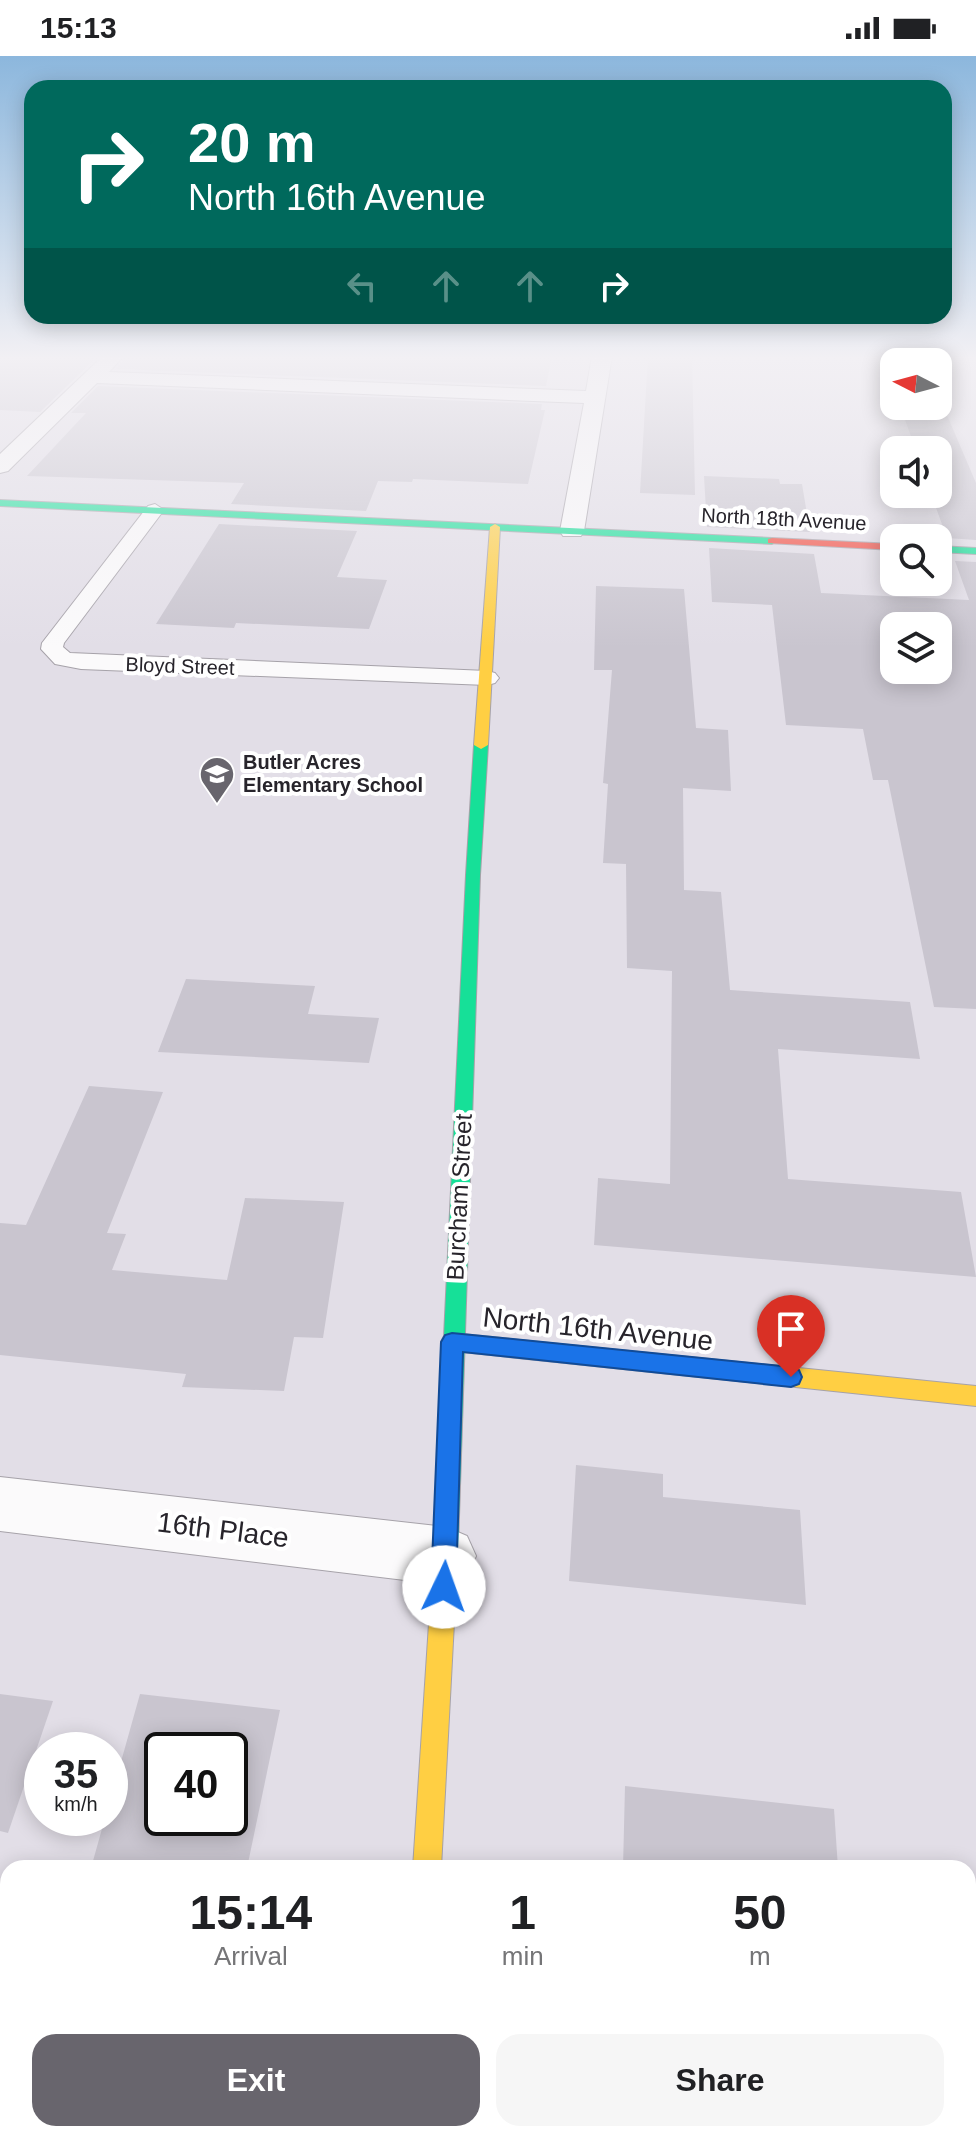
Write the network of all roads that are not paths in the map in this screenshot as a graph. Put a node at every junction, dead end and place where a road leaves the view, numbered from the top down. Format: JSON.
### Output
{"nodes":[{"id":1,"x":585,"y":453,"type":"edge"},
{"id":2,"x":0,"y":503,"type":"edge"},
{"id":3,"x":155,"y":510,"type":"junction"},
{"id":4,"x":495,"y":527,"type":"junction"},
{"id":5,"x":572,"y":531,"type":"junction"},
{"id":6,"x":880,"y":546,"type":"edge"},
{"id":7,"x":952,"y":550,"type":"edge"},
{"id":8,"x":976,"y":551,"type":"edge"},
{"id":9,"x":487,"y":678,"type":"junction"},
{"id":10,"x":452,"y":1342,"type":"junction"},
{"id":11,"x":976,"y":1396,"type":"edge"},
{"id":12,"x":0,"y":1504,"type":"edge"},
{"id":13,"x":446,"y":1556,"type":"junction"},
{"id":14,"x":427,"y":1860,"type":"edge"}],
"edges":[{"from":1,"to":5,"type":"street"},
{"from":2,"to":3,"type":"street","name":"North 18th Avenue"},
{"from":3,"to":4,"type":"street","name":"North 18th Avenue"},
{"from":3,"to":9,"type":"lane","name":"Bloyd Street"},
{"from":4,"to":5,"type":"street","name":"North 18th Avenue"},
{"from":4,"to":9,"type":"street","name":"Burcham Street"},
{"from":5,"to":6,"type":"street","name":"North 18th Avenue"},
{"from":7,"to":8,"type":"street"},
{"from":9,"to":10,"type":"street","name":"Burcham Street"},
{"from":10,"to":11,"type":"street","name":"North 16th Avenue"},
{"from":10,"to":13,"type":"street","name":"Burcham Street"},
{"from":12,"to":13,"type":"street","name":"16th Place"},
{"from":13,"to":14,"type":"street","name":"Burcham Street"}]}
